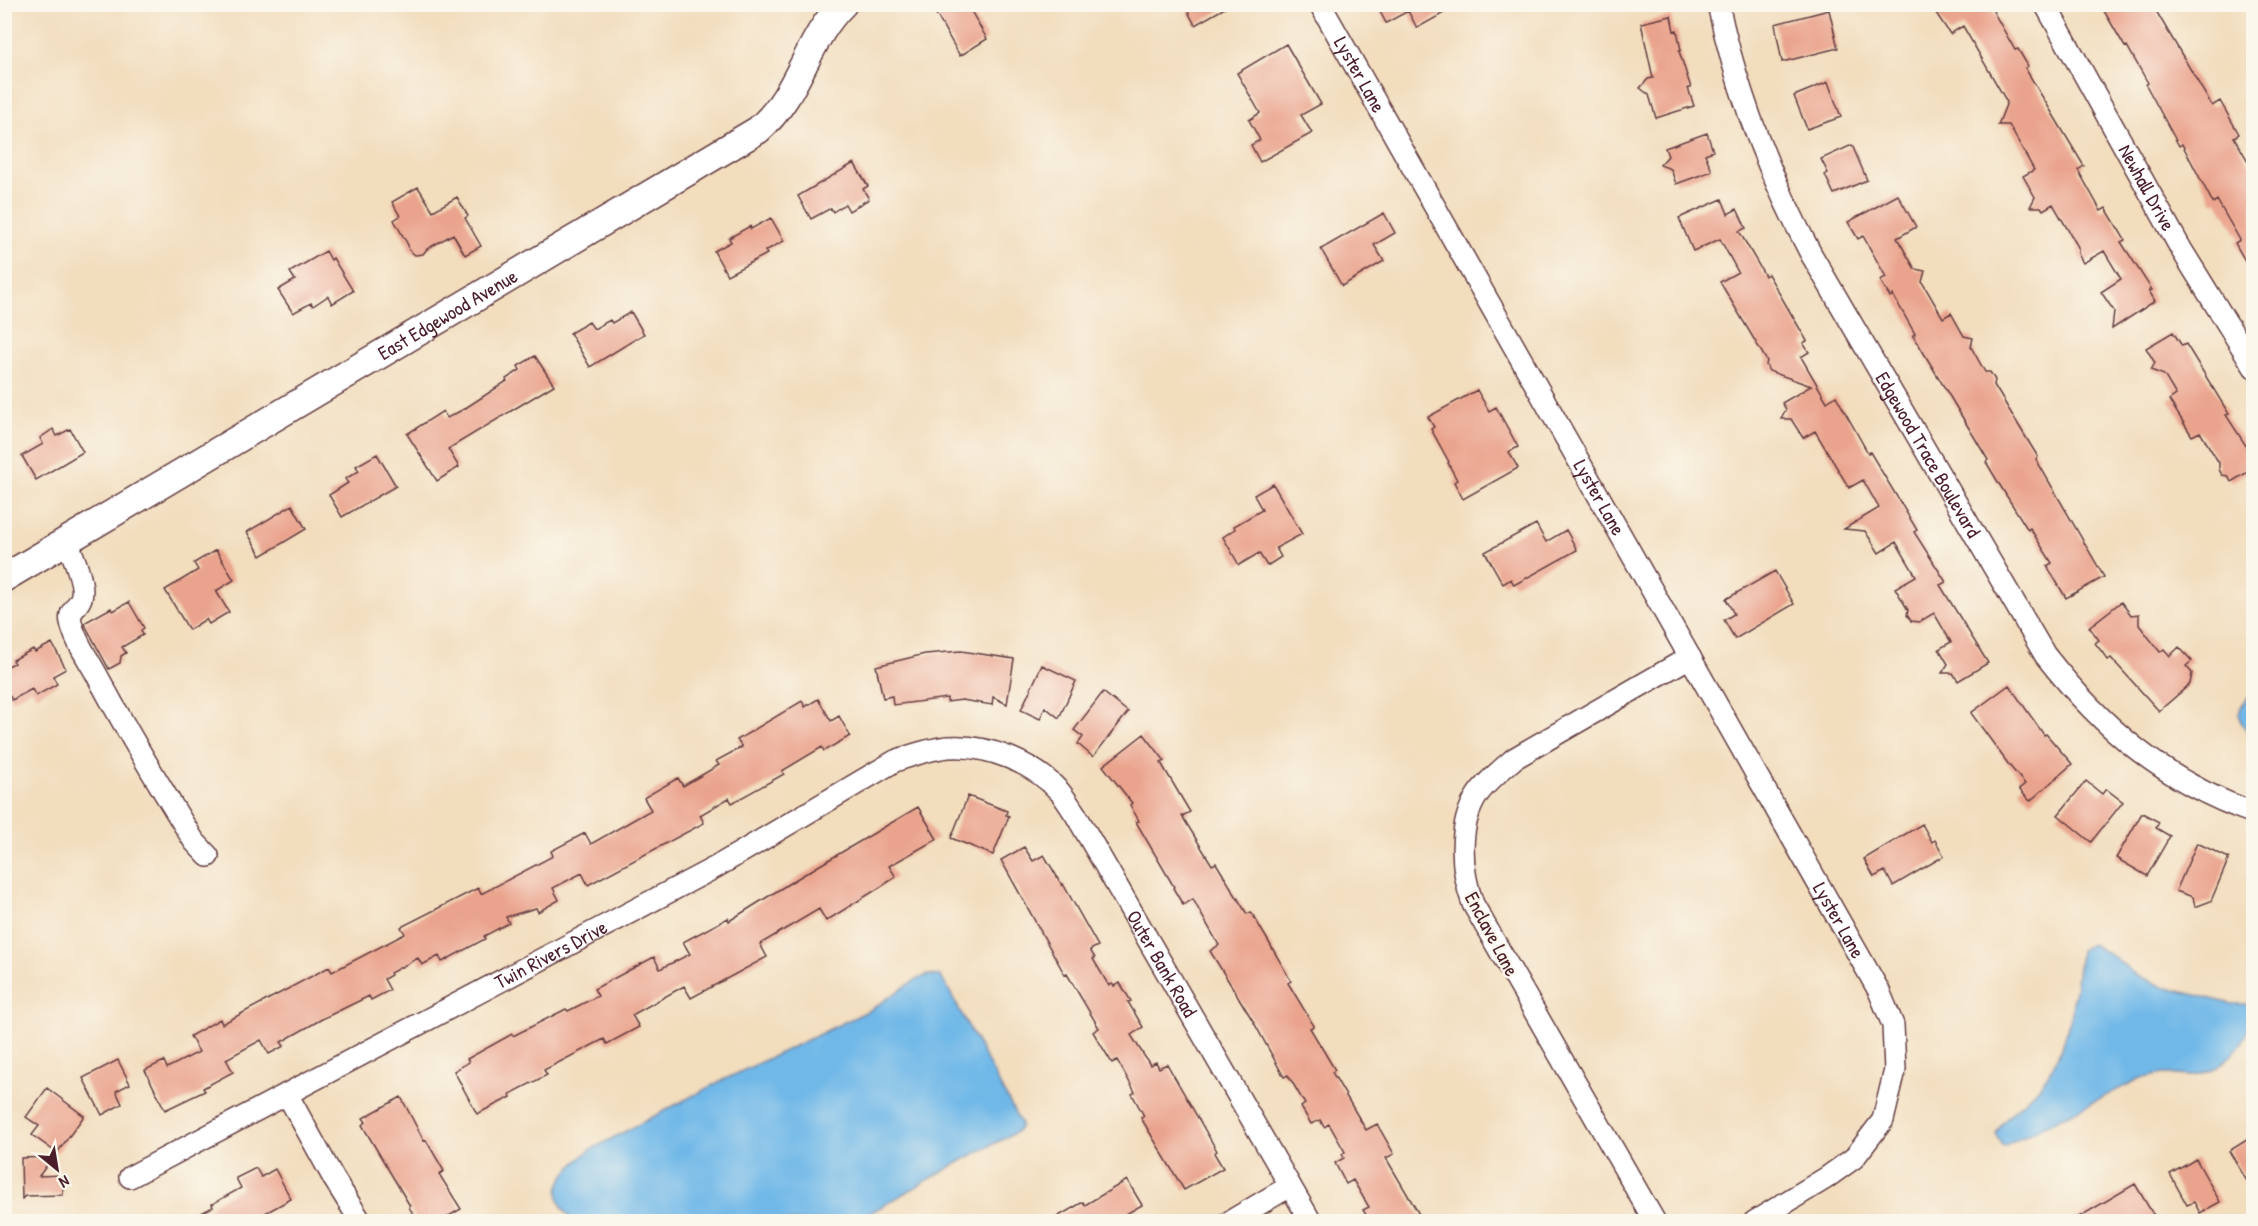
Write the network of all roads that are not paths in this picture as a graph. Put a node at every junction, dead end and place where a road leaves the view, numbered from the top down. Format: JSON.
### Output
{"nodes":[{"id":1,"x":843,"y":4,"type":"edge"},
{"id":2,"x":1320,"y":4,"type":"edge"},
{"id":3,"x":1718,"y":4,"type":"edge"},
{"id":4,"x":2045,"y":4,"type":"edge"},
{"id":5,"x":2253,"y":367,"type":"edge"},
{"id":6,"x":68,"y":541,"type":"junction"},
{"id":7,"x":4,"y":578,"type":"edge"},
{"id":8,"x":1690,"y":657,"type":"junction"},
{"id":9,"x":974,"y":748,"type":"joint"},
{"id":10,"x":2253,"y":813,"type":"edge"},
{"id":11,"x":208,"y":856,"type":"dead end"},
{"id":12,"x":287,"y":1094,"type":"junction"},
{"id":13,"x":130,"y":1178,"type":"dead end"},
{"id":14,"x":1290,"y":1186,"type":"junction"},
{"id":15,"x":361,"y":1221,"type":"edge"},
{"id":16,"x":1229,"y":1221,"type":"edge"},
{"id":17,"x":1311,"y":1221,"type":"edge"},
{"id":18,"x":1655,"y":1221,"type":"edge"},
{"id":19,"x":1754,"y":1221,"type":"edge"}],
"edges":[{"from":1,"to":6,"type":"main road","name":"East Edgewood Avenue"},
{"from":2,"to":8,"type":"street","name":"Lyster Lane"},
{"from":3,"to":10,"type":"street","name":"Edgewood Trace Boulevard"},
{"from":4,"to":5,"type":"street","name":"Newhall Drive"},
{"from":6,"to":7,"type":"main road","name":"East Edgewood Avenue"},
{"from":6,"to":11,"type":"street"},
{"from":8,"to":18,"type":"street","name":"Enclave Lane"},
{"from":8,"to":19,"type":"street","name":"Lyster Lane"},
{"from":9,"to":12,"type":"street","name":"Twin Rivers Drive"},
{"from":9,"to":14,"type":"street","name":"Outer Bank Road"},
{"from":12,"to":13,"type":"street","name":"Twin Rivers Drive"},
{"from":12,"to":15,"type":"street"},
{"from":14,"to":16,"type":"street"},
{"from":14,"to":17,"type":"street","name":"Outer Bank Road"}]}
